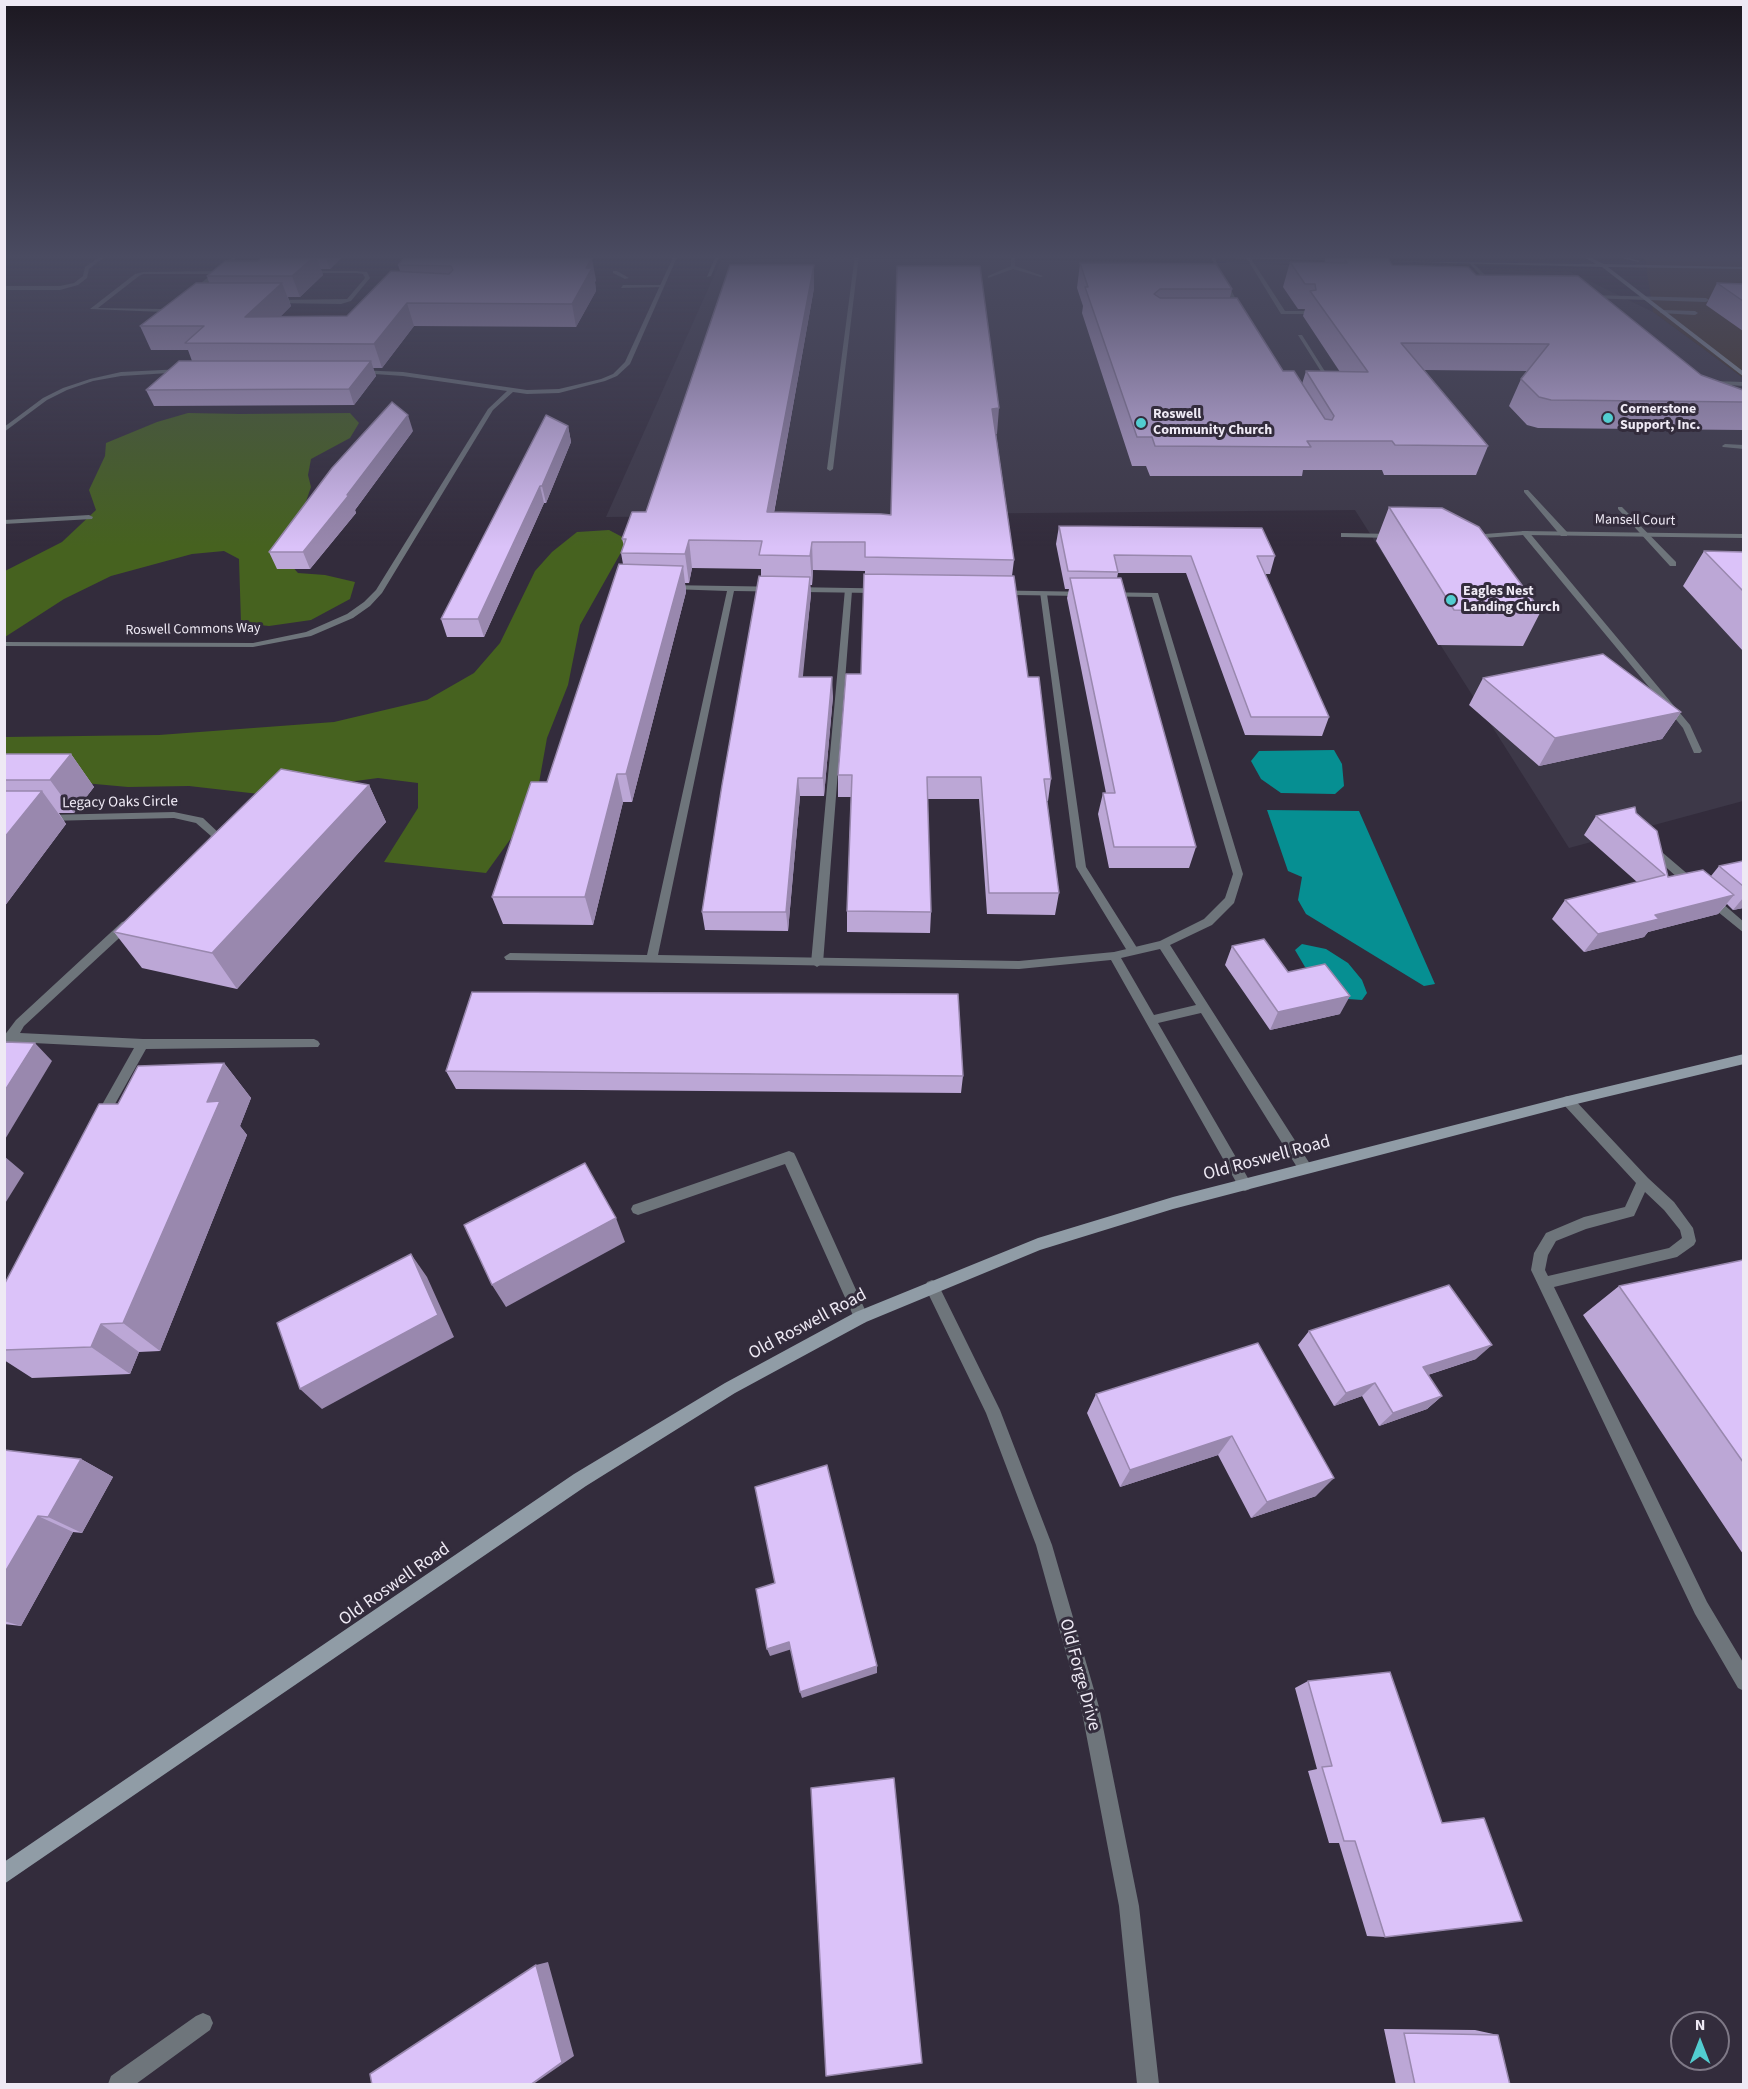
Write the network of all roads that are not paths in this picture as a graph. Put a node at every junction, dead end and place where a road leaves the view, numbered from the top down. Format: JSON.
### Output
{"nodes":[{"id":1,"x":633,"y":352,"type":"edge"},
{"id":2,"x":845,"y":352,"type":"edge"},
{"id":3,"x":1311,"y":352,"type":"edge"},
{"id":4,"x":1714,"y":352,"type":"edge"},
{"id":5,"x":186,"y":371,"type":"edge"},
{"id":6,"x":353,"y":371,"type":"edge"},
{"id":7,"x":1743,"y":375,"type":"edge"},
{"id":8,"x":1329,"y":380,"type":"edge"},
{"id":9,"x":1714,"y":383,"type":"edge"},
{"id":10,"x":1743,"y":384,"type":"edge"},
{"id":11,"x":510,"y":391,"type":"junction"},
{"id":12,"x":4,"y":430,"type":"edge"},
{"id":13,"x":1725,"y":446,"type":"dead end"},
{"id":14,"x":1743,"y":447,"type":"edge"},
{"id":15,"x":830,"y":469,"type":"dead end"},
{"id":16,"x":1526,"y":491,"type":"dead end"},
{"id":17,"x":1620,"y":508,"type":"dead end"},
{"id":18,"x":90,"y":517,"type":"dead end"},
{"id":19,"x":4,"y":522,"type":"edge"},
{"id":20,"x":1525,"y":533,"type":"junction"},
{"id":21,"x":1564,"y":534,"type":"junction"},
{"id":22,"x":1344,"y":535,"type":"dead end"},
{"id":23,"x":1647,"y":535,"type":"junction"},
{"id":24,"x":1402,"y":536,"type":"edge"},
{"id":25,"x":1743,"y":536,"type":"edge"},
{"id":26,"x":1461,"y":537,"type":"edge"},
{"id":27,"x":1673,"y":564,"type":"dead end"},
{"id":28,"x":662,"y":587,"type":"edge"},
{"id":29,"x":731,"y":589,"type":"junction"},
{"id":30,"x":848,"y":591,"type":"junction"},
{"id":31,"x":1043,"y":594,"type":"junction"},
{"id":32,"x":4,"y":644,"type":"edge"},
{"id":33,"x":1697,"y":750,"type":"dead end"},
{"id":34,"x":40,"y":818,"type":"edge"},
{"id":35,"x":1645,"y":843,"type":"edge"},
{"id":36,"x":200,"y":857,"type":"edge"},
{"id":37,"x":136,"y":916,"type":"edge"},
{"id":38,"x":1743,"y":929,"type":"edge"},
{"id":39,"x":1163,"y":944,"type":"junction"},
{"id":40,"x":1133,"y":951,"type":"junction"},
{"id":41,"x":1114,"y":956,"type":"junction"},
{"id":42,"x":510,"y":957,"type":"dead end"},
{"id":43,"x":652,"y":959,"type":"junction"},
{"id":44,"x":817,"y":963,"type":"junction"},
{"id":45,"x":1203,"y":1008,"type":"junction"},
{"id":46,"x":1151,"y":1020,"type":"junction"},
{"id":47,"x":8,"y":1042,"type":"edge"},
{"id":48,"x":143,"y":1044,"type":"junction"},
{"id":49,"x":314,"y":1044,"type":"dead end"},
{"id":50,"x":1743,"y":1059,"type":"edge"},
{"id":51,"x":1568,"y":1101,"type":"junction"},
{"id":52,"x":97,"y":1126,"type":"edge"},
{"id":53,"x":1305,"y":1168,"type":"junction"},
{"id":54,"x":1643,"y":1182,"type":"junction"},
{"id":55,"x":1245,"y":1185,"type":"junction"},
{"id":56,"x":638,"y":1209,"type":"dead end"},
{"id":57,"x":1544,"y":1283,"type":"junction"},
{"id":58,"x":932,"y":1287,"type":"junction"},
{"id":59,"x":861,"y":1317,"type":"junction"},
{"id":60,"x":1743,"y":1682,"type":"edge"},
{"id":61,"x":4,"y":1875,"type":"edge"},
{"id":62,"x":203,"y":2023,"type":"dead end"},
{"id":63,"x":119,"y":2085,"type":"edge"},
{"id":64,"x":1148,"y":2085,"type":"edge"}],
"edges":[{"from":1,"to":11,"type":"street"},
{"from":2,"to":15,"type":"street"},
{"from":3,"to":8,"type":"street"},
{"from":4,"to":7,"type":"street"},
{"from":5,"to":12,"type":"street"},
{"from":6,"to":11,"type":"street"},
{"from":9,"to":10,"type":"street"},
{"from":11,"to":32,"type":"street","name":"Roswell Commons Way"},
{"from":13,"to":14,"type":"street"},
{"from":16,"to":21,"type":"street"},
{"from":17,"to":23,"type":"street"},
{"from":18,"to":19,"type":"street"},
{"from":20,"to":21,"type":"street","name":"Mansell Court"},
{"from":20,"to":26,"type":"street","name":"Mansell Court"},
{"from":20,"to":33,"type":"street"},
{"from":21,"to":23,"type":"street","name":"Mansell Court"},
{"from":22,"to":24,"type":"street"},
{"from":23,"to":25,"type":"street","name":"Mansell Court"},
{"from":23,"to":27,"type":"street"},
{"from":28,"to":29,"type":"street"},
{"from":29,"to":30,"type":"street"},
{"from":29,"to":43,"type":"street"},
{"from":30,"to":31,"type":"street"},
{"from":30,"to":44,"type":"street"},
{"from":31,"to":39,"type":"street"},
{"from":31,"to":40,"type":"street"},
{"from":34,"to":36,"type":"street","name":"Legacy Oaks Circle"},
{"from":35,"to":38,"type":"street"},
{"from":37,"to":47,"type":"street"},
{"from":39,"to":40,"type":"street"},
{"from":39,"to":45,"type":"street"},
{"from":40,"to":41,"type":"street"},
{"from":41,"to":44,"type":"street"},
{"from":41,"to":46,"type":"street"},
{"from":42,"to":43,"type":"street"},
{"from":43,"to":44,"type":"street"},
{"from":45,"to":46,"type":"street"},
{"from":45,"to":53,"type":"street"},
{"from":46,"to":55,"type":"street"},
{"from":47,"to":48,"type":"street"},
{"from":48,"to":49,"type":"street"},
{"from":48,"to":52,"type":"street"},
{"from":50,"to":51,"type":"street","name":"Old Roswell Road"},
{"from":51,"to":53,"type":"street","name":"Old Roswell Road"},
{"from":51,"to":54,"type":"street"},
{"from":53,"to":55,"type":"street","name":"Old Roswell Road"},
{"from":54,"to":57,"type":"street"},
{"from":54,"to":57,"type":"street"},
{"from":55,"to":58,"type":"street","name":"Old Roswell Road"},
{"from":56,"to":59,"type":"street"},
{"from":57,"to":60,"type":"street"},
{"from":58,"to":59,"type":"street","name":"Old Roswell Road"},
{"from":58,"to":64,"type":"street","name":"Old Forge Drive"},
{"from":59,"to":61,"type":"street","name":"Old Roswell Road"},
{"from":62,"to":63,"type":"street"}]}
